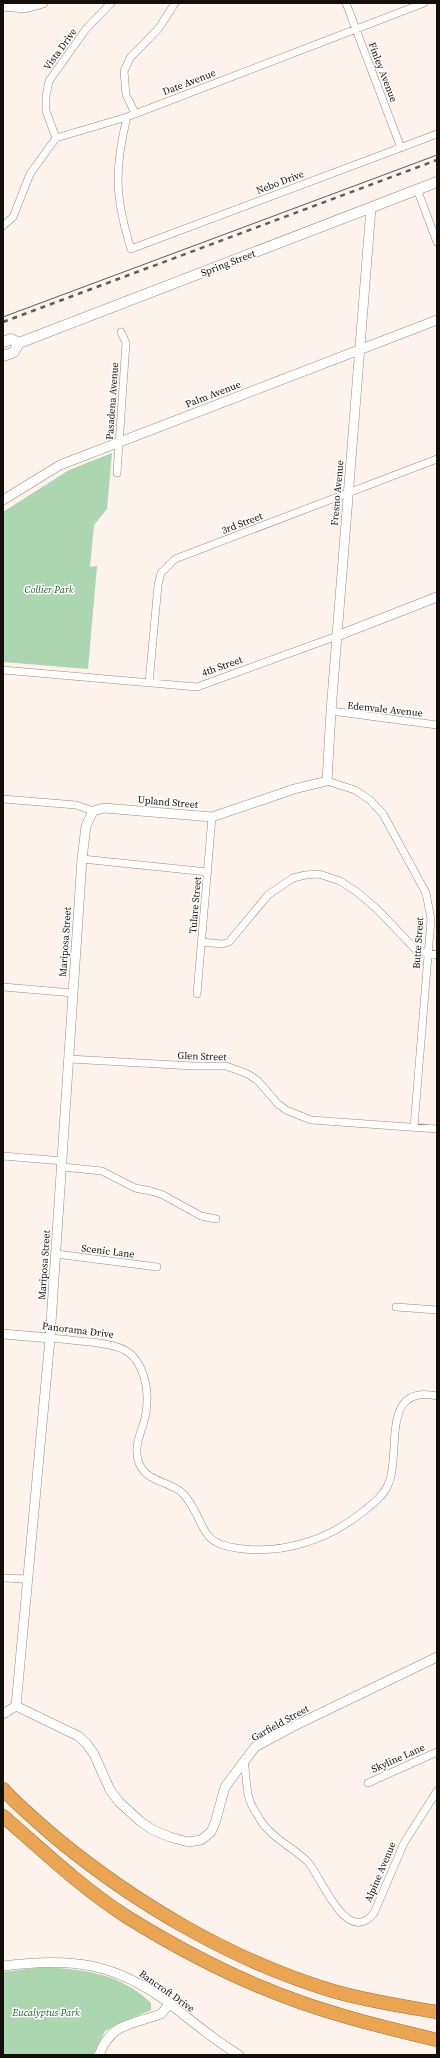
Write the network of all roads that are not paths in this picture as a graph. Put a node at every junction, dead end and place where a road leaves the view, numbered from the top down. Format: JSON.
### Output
{"nodes":[{"id":1,"x":44,"y":3,"type":"edge"},
{"id":2,"x":112,"y":3,"type":"edge"},
{"id":3,"x":175,"y":3,"type":"edge"},
{"id":4,"x":346,"y":3,"type":"edge"},
{"id":5,"x":424,"y":3,"type":"edge"},
{"id":6,"x":3,"y":6,"type":"edge"},
{"id":7,"x":356,"y":29,"type":"junction"},
{"id":8,"x":135,"y":113,"type":"junction"},
{"id":9,"x":127,"y":117,"type":"junction"},
{"id":10,"x":437,"y":134,"type":"edge"},
{"id":11,"x":56,"y":138,"type":"junction"},
{"id":12,"x":401,"y":148,"type":"junction"},
{"id":13,"x":437,"y":182,"type":"edge"},
{"id":14,"x":417,"y":189,"type":"junction"},
{"id":15,"x":371,"y":208,"type":"junction"},
{"id":16,"x":3,"y":226,"type":"edge"},
{"id":17,"x":437,"y":242,"type":"edge"},
{"id":18,"x":437,"y":320,"type":"edge"},
{"id":19,"x":120,"y":332,"type":"dead end"},
{"id":20,"x":3,"y":342,"type":"edge"},
{"id":21,"x":19,"y":343,"type":"junction"},
{"id":22,"x":360,"y":349,"type":"junction"},
{"id":23,"x":3,"y":356,"type":"edge"},
{"id":24,"x":119,"y":442,"type":"junction"},
{"id":25,"x":437,"y":459,"type":"edge"},
{"id":26,"x":117,"y":473,"type":"dead end"},
{"id":27,"x":349,"y":493,"type":"junction"},
{"id":28,"x":3,"y":500,"type":"edge"},
{"id":29,"x":437,"y":597,"type":"edge"},
{"id":30,"x":337,"y":636,"type":"junction"},
{"id":31,"x":3,"y":670,"type":"edge"},
{"id":32,"x":149,"y":683,"type":"junction"},
{"id":33,"x":331,"y":711,"type":"junction"},
{"id":34,"x":437,"y":724,"type":"edge"},
{"id":35,"x":327,"y":781,"type":"junction"},
{"id":36,"x":3,"y":799,"type":"edge"},
{"id":37,"x":93,"y":811,"type":"junction"},
{"id":38,"x":212,"y":817,"type":"junction"},
{"id":39,"x":82,"y":859,"type":"junction"},
{"id":40,"x":208,"y":872,"type":"junction"},
{"id":41,"x":202,"y":942,"type":"junction"},
{"id":42,"x":427,"y":954,"type":"junction"},
{"id":43,"x":437,"y":955,"type":"edge"},
{"id":44,"x":3,"y":987,"type":"edge"},
{"id":45,"x":73,"y":993,"type":"junction"},
{"id":46,"x":197,"y":994,"type":"dead end"},
{"id":47,"x":69,"y":1059,"type":"junction"},
{"id":48,"x":414,"y":1128,"type":"junction"},
{"id":49,"x":437,"y":1129,"type":"edge"},
{"id":50,"x":3,"y":1156,"type":"edge"},
{"id":51,"x":62,"y":1164,"type":"junction"},
{"id":52,"x":216,"y":1218,"type":"dead end"},
{"id":53,"x":56,"y":1254,"type":"junction"},
{"id":54,"x":158,"y":1267,"type":"dead end"},
{"id":55,"x":396,"y":1307,"type":"dead end"},
{"id":56,"x":437,"y":1310,"type":"edge"},
{"id":57,"x":3,"y":1334,"type":"edge"},
{"id":58,"x":50,"y":1338,"type":"junction"},
{"id":59,"x":437,"y":1396,"type":"edge"},
{"id":60,"x":3,"y":1578,"type":"edge"},
{"id":61,"x":27,"y":1579,"type":"junction"},
{"id":62,"x":437,"y":1657,"type":"edge"},
{"id":63,"x":16,"y":1706,"type":"junction"},
{"id":64,"x":3,"y":1714,"type":"edge"},
{"id":65,"x":437,"y":1752,"type":"edge"},
{"id":66,"x":244,"y":1761,"type":"junction"},
{"id":67,"x":368,"y":1783,"type":"dead end"},
{"id":68,"x":3,"y":1789,"type":"edge"},
{"id":69,"x":437,"y":1791,"type":"edge"},
{"id":70,"x":3,"y":1816,"type":"edge"},
{"id":71,"x":3,"y":1966,"type":"edge"},
{"id":72,"x":169,"y":2004,"type":"junction"},
{"id":73,"x":437,"y":2012,"type":"edge"},
{"id":74,"x":437,"y":2040,"type":"edge"},
{"id":75,"x":99,"y":2055,"type":"edge"},
{"id":76,"x":239,"y":2055,"type":"edge"}],
"edges":[{"from":1,"to":6,"type":"street"},
{"from":2,"to":11,"type":"street","name":"Vista Drive"},
{"from":3,"to":8,"type":"street"},
{"from":4,"to":7,"type":"street","name":"Finley Avenue"},
{"from":5,"to":7,"type":"street","name":"Date Avenue"},
{"from":7,"to":8,"type":"street","name":"Date Avenue"},
{"from":7,"to":12,"type":"street","name":"Finley Avenue"},
{"from":8,"to":9,"type":"street","name":"Date Avenue"},
{"from":9,"to":11,"type":"street","name":"Date Avenue"},
{"from":9,"to":12,"type":"street","name":"Nebo Drive"},
{"from":10,"to":12,"type":"street","name":"Nebo Drive"},
{"from":11,"to":16,"type":"street"},
{"from":13,"to":14,"type":"main road","name":"Spring Street"},
{"from":14,"to":15,"type":"main road","name":"Spring Street"},
{"from":14,"to":17,"type":"street"},
{"from":15,"to":21,"type":"main road","name":"Spring Street"},
{"from":15,"to":22,"type":"street","name":"Fresno Avenue"},
{"from":18,"to":22,"type":"street","name":"Palm Avenue"},
{"from":19,"to":24,"type":"street","name":"Pasadena Avenue"},
{"from":20,"to":21,"type":"main road","name":"Spring Street"},
{"from":21,"to":23,"type":"main road","name":"Spring Street"},
{"from":22,"to":24,"type":"street","name":"Palm Avenue"},
{"from":22,"to":27,"type":"street","name":"Fresno Avenue"},
{"from":24,"to":26,"type":"street","name":"Pasadena Avenue"},
{"from":24,"to":28,"type":"street","name":"Palm Avenue"},
{"from":25,"to":27,"type":"street","name":"3rd Street"},
{"from":27,"to":30,"type":"street","name":"Fresno Avenue"},
{"from":27,"to":32,"type":"street","name":"3rd Street"},
{"from":29,"to":30,"type":"street","name":"4th Street"},
{"from":30,"to":32,"type":"street","name":"4th Street"},
{"from":30,"to":33,"type":"street","name":"Fresno Avenue"},
{"from":31,"to":32,"type":"street","name":"4th Street"},
{"from":33,"to":34,"type":"street","name":"Edenvale Avenue"},
{"from":33,"to":35,"type":"street","name":"Fresno Avenue"},
{"from":35,"to":38,"type":"street","name":"Upland Street"},
{"from":35,"to":42,"type":"street","name":"Butte Street"},
{"from":36,"to":37,"type":"street","name":"Upland Street"},
{"from":37,"to":38,"type":"street","name":"Upland Street"},
{"from":37,"to":39,"type":"street","name":"Mariposa Street"},
{"from":38,"to":40,"type":"street","name":"Tulare Street"},
{"from":39,"to":40,"type":"street"},
{"from":39,"to":45,"type":"street","name":"Mariposa Street"},
{"from":40,"to":41,"type":"street","name":"Tulare Street"},
{"from":41,"to":42,"type":"street"},
{"from":41,"to":46,"type":"street","name":"Tulare Street"},
{"from":42,"to":43,"type":"street"},
{"from":42,"to":48,"type":"street","name":"Butte Street"},
{"from":44,"to":45,"type":"street"},
{"from":45,"to":47,"type":"street","name":"Mariposa Street"},
{"from":47,"to":48,"type":"street","name":"Glen Street"},
{"from":47,"to":51,"type":"street","name":"Mariposa Street"},
{"from":48,"to":49,"type":"street","name":"Glen Street"},
{"from":50,"to":51,"type":"street"},
{"from":51,"to":52,"type":"street"},
{"from":51,"to":53,"type":"street","name":"Mariposa Street"},
{"from":53,"to":54,"type":"street","name":"Scenic Lane"},
{"from":53,"to":58,"type":"street","name":"Mariposa Street"},
{"from":55,"to":56,"type":"street"},
{"from":57,"to":58,"type":"street","name":"Panorama Drive"},
{"from":58,"to":59,"type":"street","name":"Panorama Drive"},
{"from":58,"to":61,"type":"street","name":"Mariposa Street"},
{"from":60,"to":61,"type":"street"},
{"from":61,"to":63,"type":"street","name":"Mariposa Street"},
{"from":62,"to":66,"type":"street","name":"Garfield Street"},
{"from":63,"to":64,"type":"street"},
{"from":63,"to":66,"type":"street","name":"Garfield Street"},
{"from":65,"to":67,"type":"street","name":"Skyline Lane"},
{"from":66,"to":69,"type":"street","name":"Alpine Avenue"},
{"from":68,"to":73,"type":"highway"},
{"from":70,"to":74,"type":"highway"},
{"from":71,"to":72,"type":"street","name":"Bancroft Drive"},
{"from":72,"to":75,"type":"street"},
{"from":72,"to":76,"type":"street","name":"Bancroft Drive"}]}
